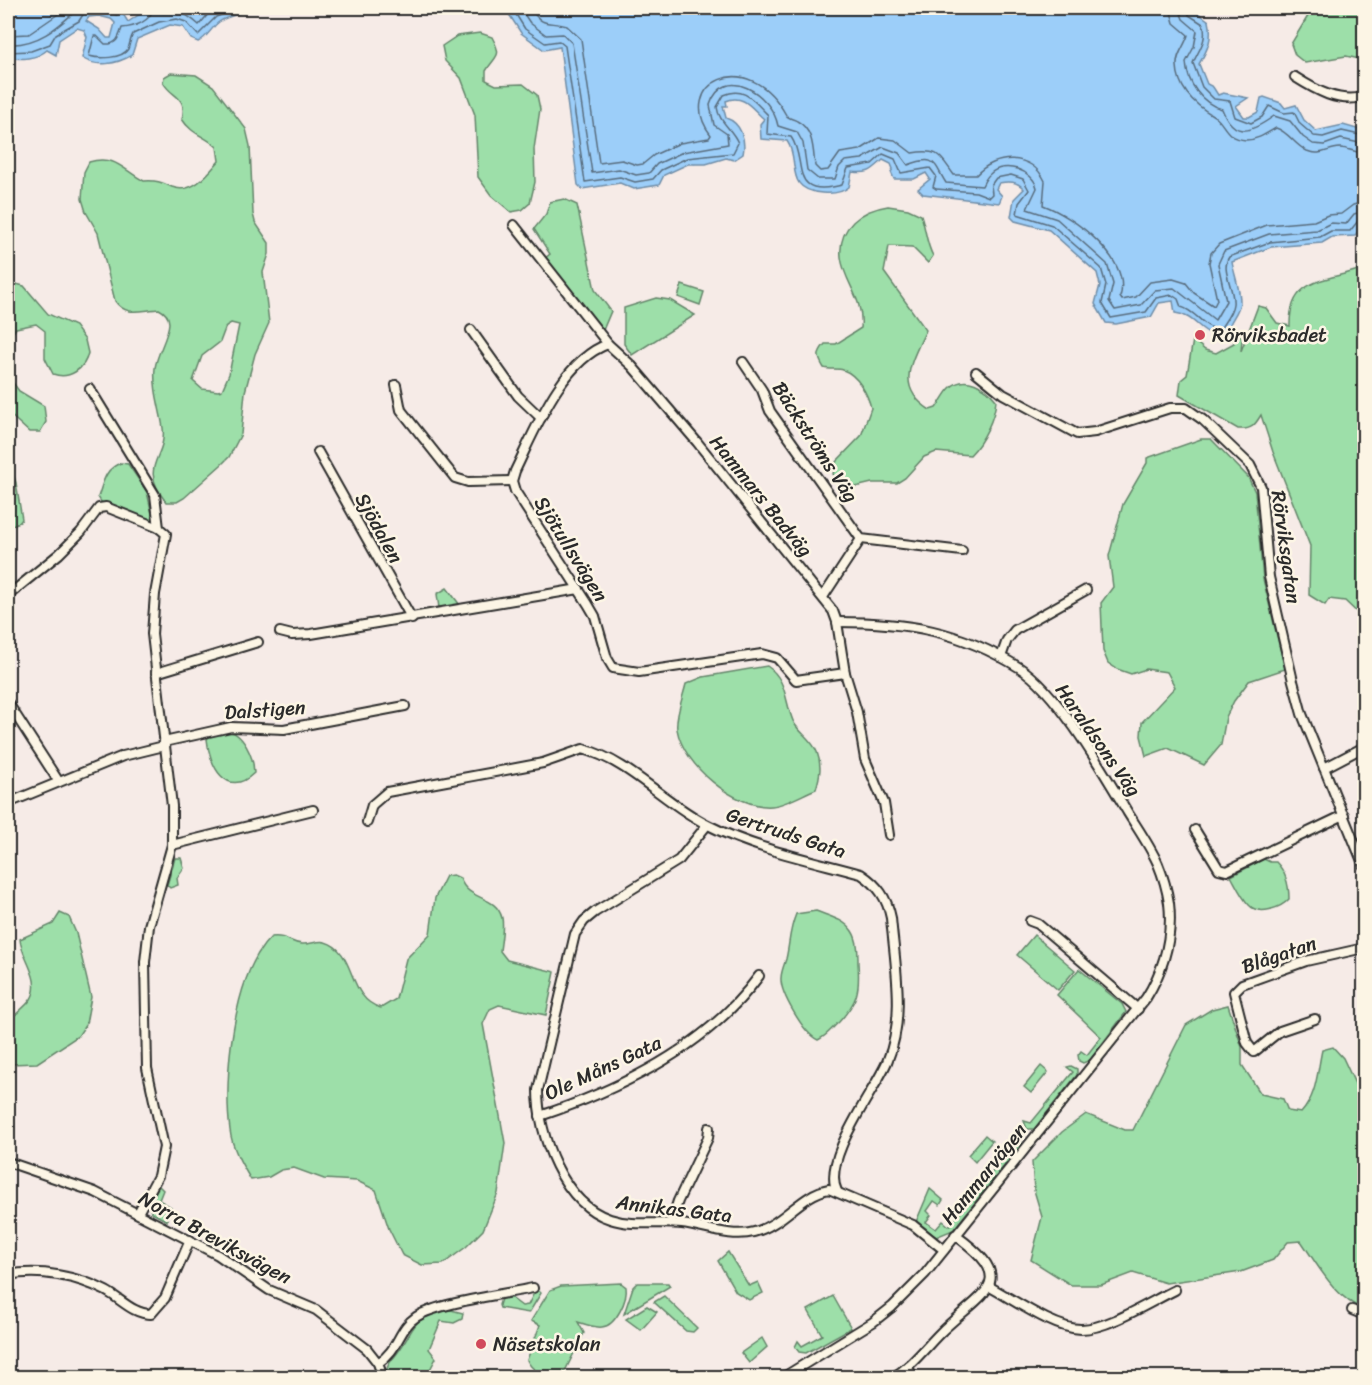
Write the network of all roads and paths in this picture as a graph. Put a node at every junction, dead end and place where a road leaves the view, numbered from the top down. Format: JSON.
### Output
{"nodes":[{"id":1,"x":1295,"y":77,"type":"dead end"},
{"id":2,"x":1365,"y":97,"type":"edge"},
{"id":3,"x":514,"y":225,"type":"dead end"},
{"id":4,"x":471,"y":330,"type":"dead end"},
{"id":5,"x":608,"y":344,"type":"junction"},
{"id":6,"x":743,"y":362,"type":"dead end"},
{"id":7,"x":976,"y":372,"type":"dead end"},
{"id":8,"x":396,"y":385,"type":"dead end"},
{"id":9,"x":90,"y":389,"type":"dead end"},
{"id":10,"x":541,"y":418,"type":"junction"},
{"id":11,"x":318,"y":452,"type":"dead end"},
{"id":12,"x":512,"y":481,"type":"junction"},
{"id":13,"x":159,"y":528,"type":"junction"},
{"id":14,"x":861,"y":540,"type":"junction"},
{"id":15,"x":962,"y":551,"type":"dead end"},
{"id":16,"x":579,"y":589,"type":"junction"},
{"id":17,"x":1086,"y":590,"type":"dead end"},
{"id":18,"x":11,"y":593,"type":"dead end"},
{"id":19,"x":823,"y":597,"type":"junction"},
{"id":20,"x":412,"y":619,"type":"junction"},
{"id":21,"x":837,"y":622,"type":"junction"},
{"id":22,"x":280,"y":632,"type":"dead end"},
{"id":23,"x":258,"y":642,"type":"dead end"},
{"id":24,"x":1001,"y":657,"type":"junction"},
{"id":25,"x":156,"y":673,"type":"junction"},
{"id":26,"x":845,"y":673,"type":"junction"},
{"id":27,"x":8,"y":703,"type":"edge"},
{"id":28,"x":405,"y":706,"type":"dead end"},
{"id":29,"x":164,"y":744,"type":"junction"},
{"id":30,"x":1365,"y":747,"type":"edge"},
{"id":31,"x":1324,"y":768,"type":"junction"},
{"id":32,"x":59,"y":782,"type":"junction"},
{"id":33,"x":8,"y":803,"type":"edge"},
{"id":34,"x":313,"y":810,"type":"dead end"},
{"id":35,"x":1344,"y":815,"type":"junction"},
{"id":36,"x":367,"y":822,"type":"dead end"},
{"id":37,"x":707,"y":825,"type":"junction"},
{"id":38,"x":1196,"y":830,"type":"dead end"},
{"id":39,"x":889,"y":835,"type":"dead end"},
{"id":40,"x":172,"y":845,"type":"junction"},
{"id":41,"x":1362,"y":853,"type":"edge"},
{"id":42,"x":1365,"y":866,"type":"edge"},
{"id":43,"x":1030,"y":921,"type":"dead end"},
{"id":44,"x":1365,"y":948,"type":"edge"},
{"id":45,"x":1167,"y":949,"type":"joint"},
{"id":46,"x":759,"y":976,"type":"dead end"},
{"id":47,"x":1138,"y":1009,"type":"junction"},
{"id":48,"x":1315,"y":1019,"type":"dead end"},
{"id":49,"x":540,"y":1116,"type":"junction"},
{"id":50,"x":709,"y":1128,"type":"dead end"},
{"id":51,"x":8,"y":1162,"type":"edge"},
{"id":52,"x":837,"y":1191,"type":"junction"},
{"id":53,"x":138,"y":1213,"type":"junction"},
{"id":54,"x":671,"y":1222,"type":"junction"},
{"id":55,"x":956,"y":1235,"type":"junction"},
{"id":56,"x":190,"y":1240,"type":"junction"},
{"id":57,"x":944,"y":1250,"type":"junction"},
{"id":58,"x":8,"y":1275,"type":"edge"},
{"id":59,"x":990,"y":1287,"type":"junction"},
{"id":60,"x":533,"y":1288,"type":"dead end"},
{"id":61,"x":1175,"y":1290,"type":"dead end"},
{"id":62,"x":1352,"y":1310,"type":"dead end"},
{"id":63,"x":1365,"y":1315,"type":"edge"},
{"id":64,"x":378,"y":1363,"type":"junction"},
{"id":65,"x":908,"y":1369,"type":"junction"},
{"id":66,"x":383,"y":1377,"type":"edge"},
{"id":67,"x":782,"y":1377,"type":"edge"},
{"id":68,"x":892,"y":1377,"type":"edge"},
{"id":69,"x":915,"y":1377,"type":"edge"}],
"edges":[{"from":1,"to":2,"type":"street"},
{"from":3,"to":5,"type":"street","name":"Hammars Badväg"},
{"from":4,"to":10,"type":"street"},
{"from":5,"to":10,"type":"street","name":"Sjötullsvägen"},
{"from":5,"to":19,"type":"street","name":"Hammars Badväg"},
{"from":6,"to":14,"type":"street","name":"Bäckströms Väg"},
{"from":7,"to":31,"type":"street","name":"Rörviksgatan"},
{"from":8,"to":12,"type":"street"},
{"from":9,"to":13,"type":"street"},
{"from":10,"to":12,"type":"street","name":"Sjötullsvägen"},
{"from":11,"to":20,"type":"street","name":"Sjödalen"},
{"from":12,"to":16,"type":"street","name":"Sjötullsvägen"},
{"from":13,"to":18,"type":"street"},
{"from":13,"to":25,"type":"street"},
{"from":14,"to":15,"type":"street"},
{"from":14,"to":19,"type":"street"},
{"from":16,"to":20,"type":"street"},
{"from":16,"to":26,"type":"street","name":"Sjötullsvägen"},
{"from":17,"to":24,"type":"street"},
{"from":19,"to":21,"type":"street","name":"Hammars Badväg"},
{"from":20,"to":22,"type":"street"},
{"from":21,"to":24,"type":"street","name":"Haraldsons Väg"},
{"from":21,"to":26,"type":"street","name":"Hammars Badväg"},
{"from":23,"to":25,"type":"street"},
{"from":24,"to":45,"type":"street","name":"Haraldsons Väg"},
{"from":25,"to":29,"type":"street"},
{"from":26,"to":39,"type":"street","name":"Hammars Badväg"},
{"from":27,"to":32,"type":"street"},
{"from":28,"to":29,"type":"street","name":"Dalstigen"},
{"from":29,"to":32,"type":"street","name":"Dalstigen"},
{"from":29,"to":40,"type":"street"},
{"from":30,"to":31,"type":"street"},
{"from":31,"to":35,"type":"street","name":"Rörviksgatan"},
{"from":32,"to":33,"type":"street","name":"Dalstigen"},
{"from":34,"to":40,"type":"street"},
{"from":35,"to":38,"type":"street"},
{"from":35,"to":41,"type":"street","name":"Rörviksgatan"},
{"from":36,"to":37,"type":"street","name":"Gertruds Gata"},
{"from":37,"to":49,"type":"street","name":"Annikas Gata"},
{"from":37,"to":52,"type":"street","name":"Gertruds Gata"},
{"from":40,"to":53,"type":"street"},
{"from":41,"to":42,"type":"street","name":"Rörviksgatan"},
{"from":43,"to":47,"type":"street"},
{"from":44,"to":48,"type":"street","name":"Blågatan"},
{"from":45,"to":47,"type":"street","name":"Hammarvägen"},
{"from":46,"to":49,"type":"street","name":"Ole Måns Gata"},
{"from":47,"to":55,"type":"street","name":"Hammarvägen"},
{"from":49,"to":54,"type":"street","name":"Annikas Gata"},
{"from":50,"to":54,"type":"street"},
{"from":51,"to":53,"type":"street","name":"Norra Breviksvägen"},
{"from":52,"to":54,"type":"street","name":"Annikas Gata"},
{"from":52,"to":57,"type":"street"},
{"from":53,"to":56,"type":"street","name":"Norra Breviksvägen"},
{"from":55,"to":57,"type":"street","name":"Hammarvägen"},
{"from":55,"to":59,"type":"street"},
{"from":56,"to":58,"type":"street"},
{"from":56,"to":64,"type":"street","name":"Norra Breviksvägen"},
{"from":57,"to":67,"type":"street","name":"Hammarvägen"},
{"from":59,"to":61,"type":"street"},
{"from":59,"to":65,"type":"street"},
{"from":60,"to":64,"type":"street"},
{"from":62,"to":63,"type":"street"},
{"from":64,"to":66,"type":"street","name":"Norra Breviksvägen"},
{"from":65,"to":68,"type":"street"},
{"from":65,"to":69,"type":"street"}]}
